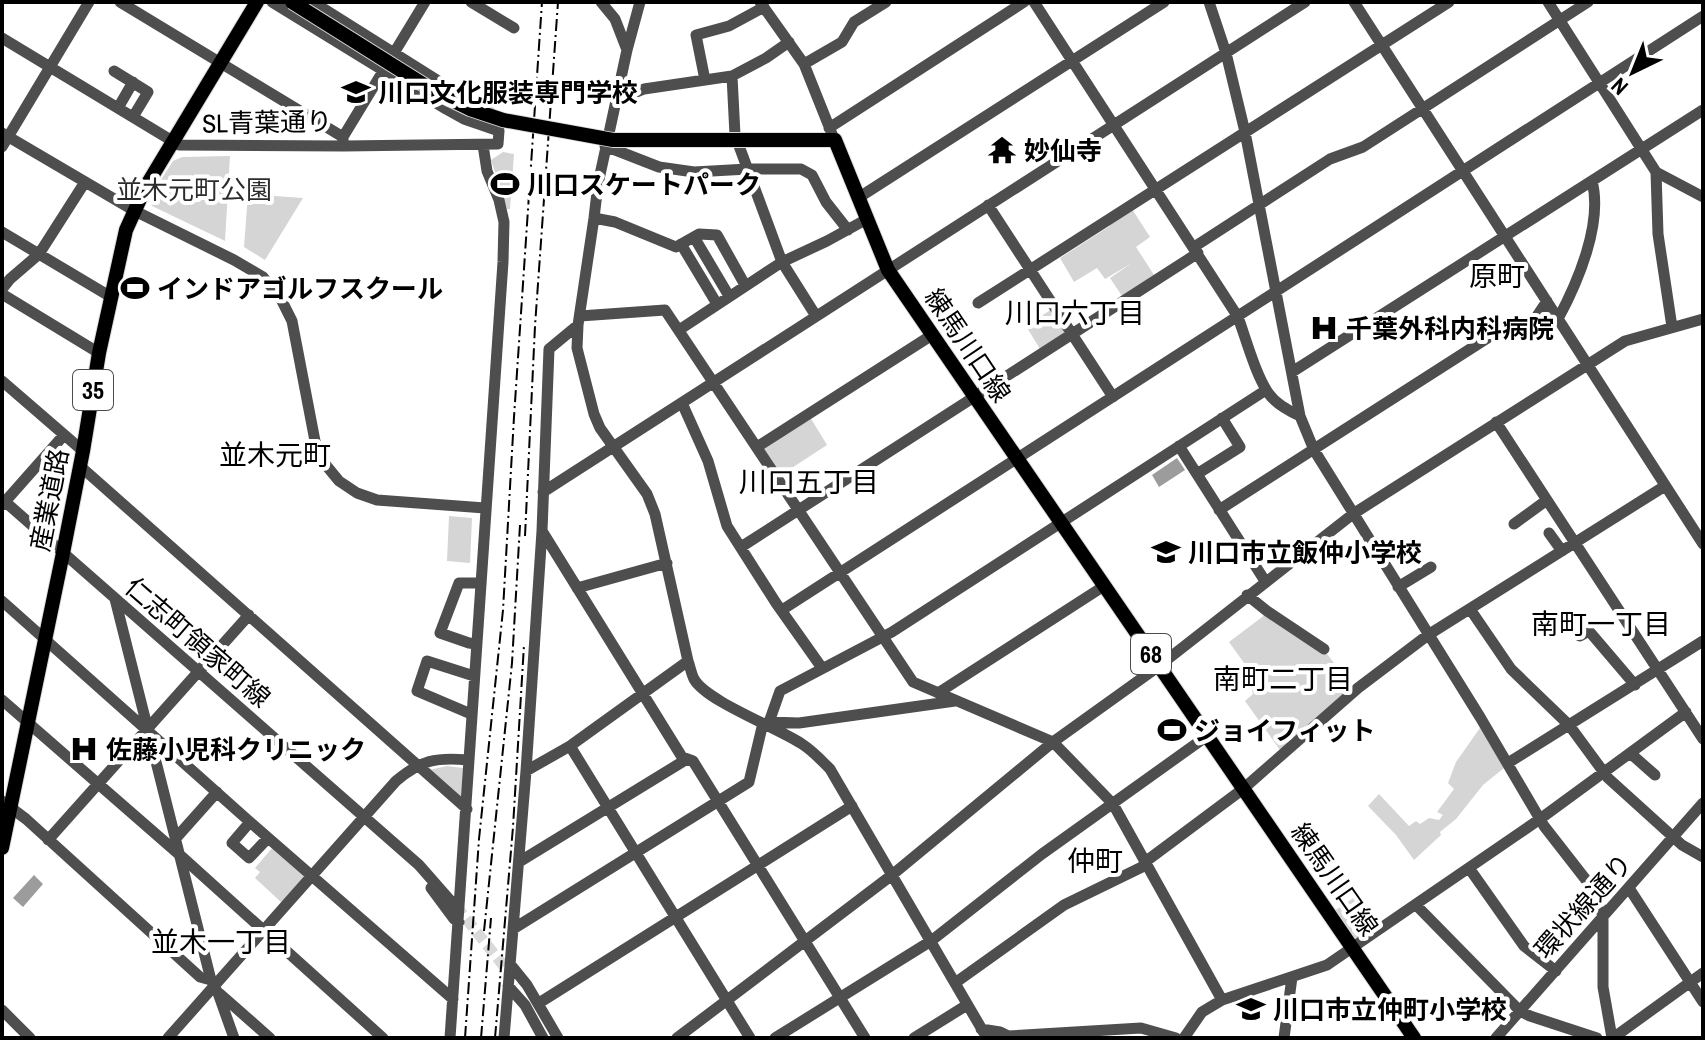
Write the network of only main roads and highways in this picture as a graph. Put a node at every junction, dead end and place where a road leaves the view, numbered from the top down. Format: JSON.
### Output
{"nodes":[{"id":1,"x":257,"y":2,"type":"edge"},
{"id":2,"x":292,"y":2,"type":"edge"},
{"id":3,"x":6,"y":804,"type":"edge"},
{"id":4,"x":2,"y":848,"type":"edge"},
{"id":5,"x":1414,"y":1038,"type":"edge"}],
"edges":[{"from":1,"to":3,"type":"main road","name":"産業道路","number":"35"},
{"from":2,"to":5,"type":"main road","name":"練馬川口線","number":"68","bridge":true},
{"from":3,"to":4,"type":"main road","name":"産業道路","number":"35"}]}
